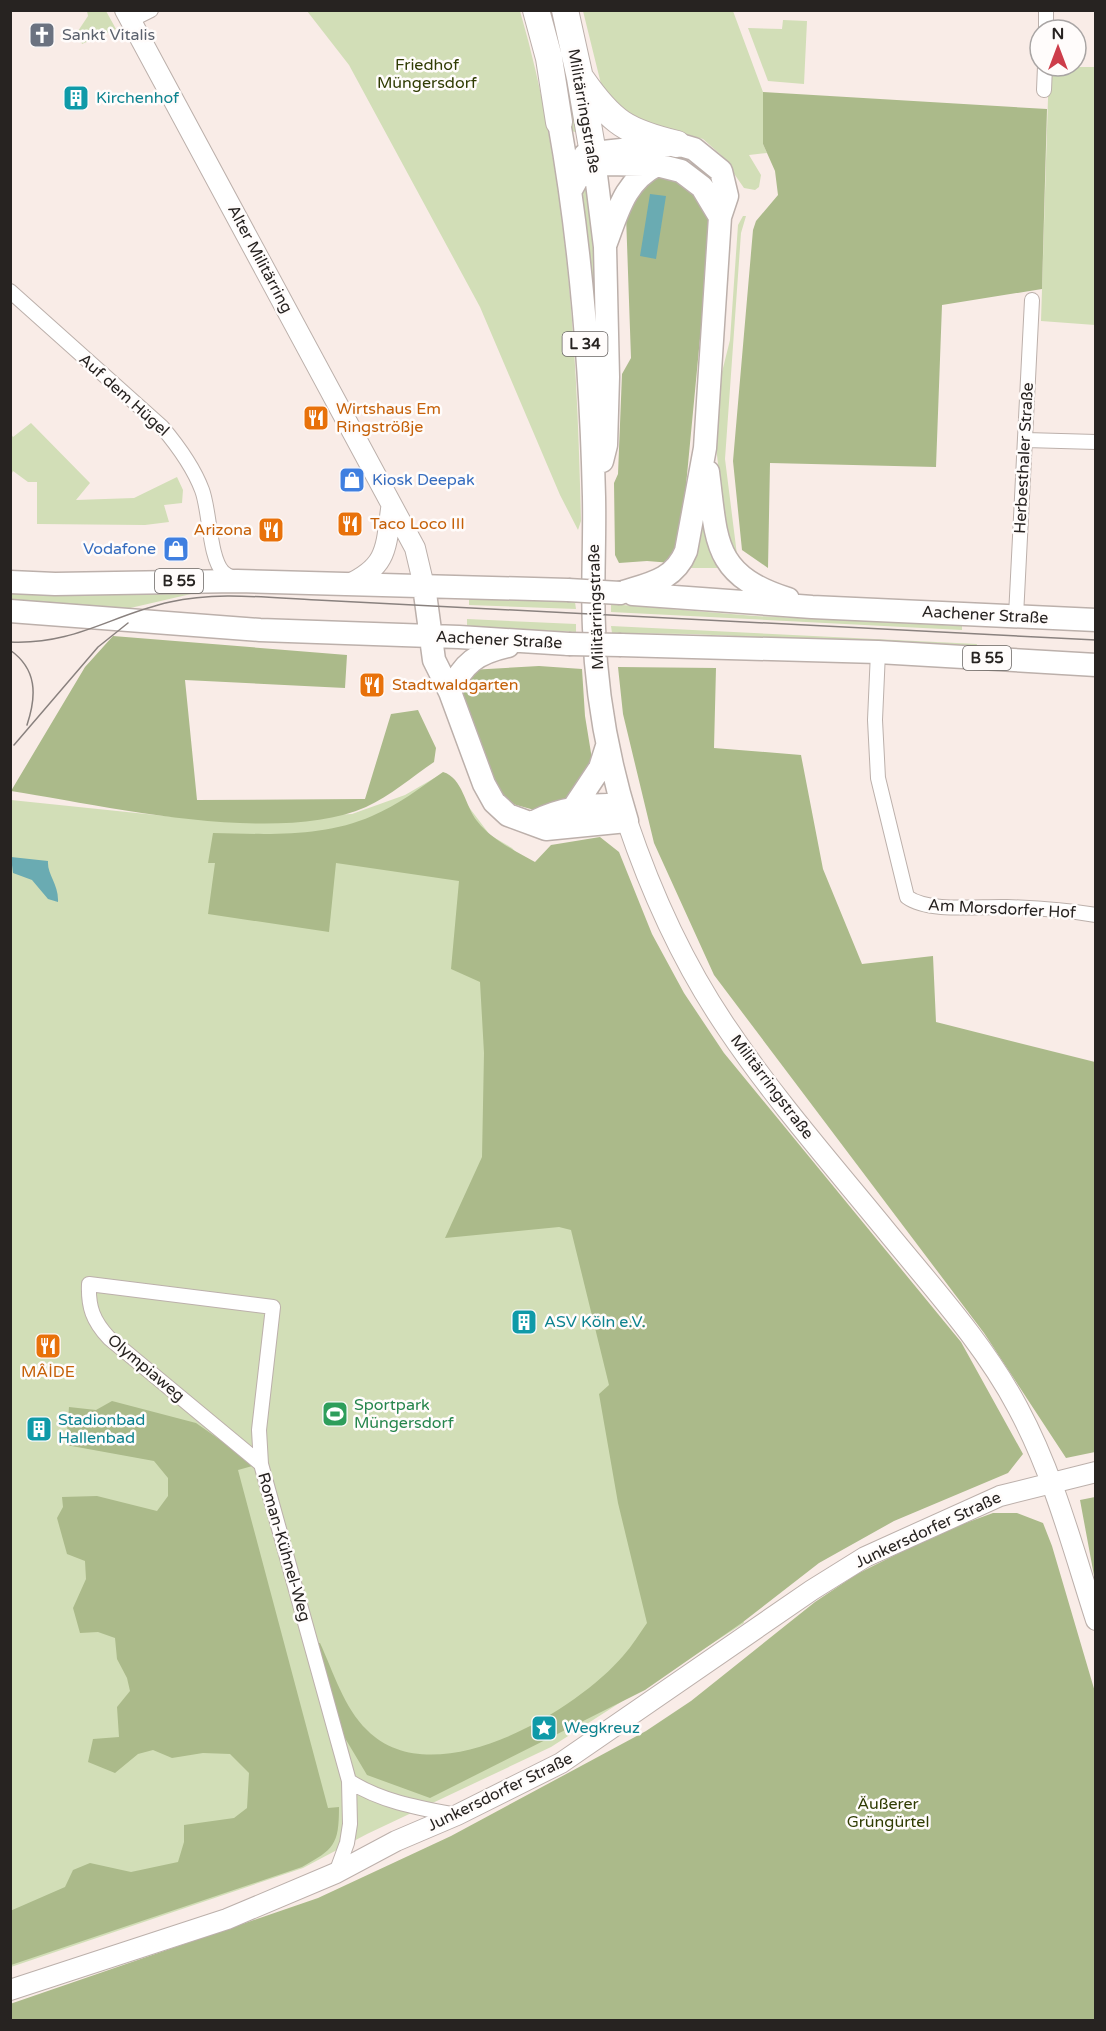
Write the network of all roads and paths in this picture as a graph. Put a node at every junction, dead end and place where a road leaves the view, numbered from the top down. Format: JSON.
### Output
{"nodes":[{"id":1,"x":151,"y":10,"type":"edge"},
{"id":2,"x":536,"y":10,"type":"edge"},
{"id":3,"x":565,"y":10,"type":"edge"},
{"id":4,"x":128,"y":15,"type":"edge"},
{"id":5,"x":580,"y":78,"type":"junction"},
{"id":6,"x":1044,"y":78,"type":"edge"},
{"id":7,"x":1044,"y":90,"type":"dead end"},
{"id":8,"x":559,"y":122,"type":"junction"},
{"id":9,"x":677,"y":144,"type":"junction"},
{"id":10,"x":594,"y":159,"type":"junction"},
{"id":11,"x":657,"y":165,"type":"junction"},
{"id":12,"x":571,"y":190,"type":"junction"},
{"id":13,"x":720,"y":217,"type":"junction"},
{"id":14,"x":605,"y":247,"type":"junction"},
{"id":15,"x":10,"y":291,"type":"edge"},
{"id":16,"x":1032,"y":300,"type":"dead end"},
{"id":17,"x":1026,"y":440,"type":"junction"},
{"id":18,"x":1095,"y":442,"type":"edge"},
{"id":19,"x":705,"y":448,"type":"junction"},
{"id":20,"x":594,"y":498,"type":"junction"},
{"id":21,"x":391,"y":509,"type":"junction"},
{"id":22,"x":237,"y":580,"type":"junction"},
{"id":23,"x":10,"y":582,"type":"edge"},
{"id":24,"x":347,"y":585,"type":"junction"},
{"id":25,"x":424,"y":586,"type":"junction"},
{"id":26,"x":620,"y":593,"type":"junction"},
{"id":27,"x":812,"y":607,"type":"junction"},
{"id":28,"x":10,"y":611,"type":"edge"},
{"id":29,"x":1016,"y":616,"type":"junction"},
{"id":30,"x":1095,"y":620,"type":"edge"},
{"id":31,"x":429,"y":636,"type":"junction"},
{"id":32,"x":539,"y":642,"type":"junction"},
{"id":33,"x":878,"y":652,"type":"junction"},
{"id":34,"x":1095,"y":665,"type":"edge"},
{"id":35,"x":450,"y":692,"type":"junction"},
{"id":36,"x":607,"y":746,"type":"junction"},
{"id":37,"x":572,"y":810,"type":"junction"},
{"id":38,"x":624,"y":813,"type":"junction"},
{"id":39,"x":534,"y":823,"type":"junction"},
{"id":40,"x":1095,"y":915,"type":"edge"},
{"id":41,"x":273,"y":1307,"type":"joint"},
{"id":42,"x":261,"y":1464,"type":"junction"},
{"id":43,"x":1095,"y":1472,"type":"edge"},
{"id":44,"x":1052,"y":1482,"type":"junction"},
{"id":45,"x":1095,"y":1620,"type":"edge"},
{"id":46,"x":349,"y":1781,"type":"junction"},
{"id":47,"x":457,"y":1815,"type":"junction"},
{"id":48,"x":336,"y":1873,"type":"junction"},
{"id":49,"x":10,"y":1990,"type":"edge"}],
"edges":[{"from":1,"to":4,"type":"street"},
{"from":2,"to":8,"type":"highway","name":"Militärringstraße","number":"L 34"},
{"from":3,"to":5,"type":"highway","name":"Militärringstraße","number":"L 34"},
{"from":4,"to":21,"type":"street","name":"Alter Militärring"},
{"from":5,"to":9,"type":"highway"},
{"from":5,"to":10,"type":"highway","name":"Militärringstraße","number":"L 34"},
{"from":6,"to":7,"type":"street"},
{"from":8,"to":10,"type":"main road"},
{"from":8,"to":12,"type":"main road","name":"Militärringstraße","number":"L 34"},
{"from":9,"to":10,"type":"main road"},
{"from":9,"to":13,"type":"main road"},
{"from":10,"to":11,"type":"main road"},
{"from":10,"to":12,"type":"main road"},
{"from":10,"to":14,"type":"main road","name":"Militärringstraße","number":"L 34"},
{"from":11,"to":13,"type":"main road"},
{"from":11,"to":14,"type":"main road"},
{"from":12,"to":20,"type":"main road","name":"Militärringstraße","number":"L 34"},
{"from":13,"to":19,"type":"main road"},
{"from":14,"to":20,"type":"main road","name":"Militärringstraße","number":"L 34"},
{"from":15,"to":22,"type":"street","name":"Auf dem Hügel"},
{"from":16,"to":17,"type":"street","name":"Herbesthaler Straße"},
{"from":17,"to":18,"type":"street"},
{"from":17,"to":29,"type":"street","name":"Herbesthaler Straße"},
{"from":19,"to":26,"type":"main road"},
{"from":19,"to":27,"type":"main road"},
{"from":20,"to":36,"type":"main road","name":"Militärringstraße","number":"L 34"},
{"from":21,"to":24,"type":"street"},
{"from":21,"to":25,"type":"street","name":"Alter Militärring"},
{"from":22,"to":23,"type":"main road","name":"Aachener Straße","number":"B 55"},
{"from":22,"to":24,"type":"main road","name":"Aachener Straße","number":"B 55"},
{"from":24,"to":25,"type":"main road","name":"Aachener Straße","number":"B 55"},
{"from":25,"to":26,"type":"main road","name":"Aachener Straße","number":"B 55","bridge":true},
{"from":25,"to":31,"type":"main road"},
{"from":26,"to":27,"type":"main road","name":"Aachener Straße","number":"B 55"},
{"from":27,"to":29,"type":"main road","name":"Aachener Straße","number":"B 55"},
{"from":28,"to":31,"type":"main road","name":"Aachener Straße","number":"B 55"},
{"from":29,"to":30,"type":"main road","name":"Aachener Straße","number":"B 55"},
{"from":31,"to":32,"type":"main road","name":"Aachener Straße","number":"B 55"},
{"from":31,"to":35,"type":"main road"},
{"from":32,"to":33,"type":"main road","name":"Aachener Straße","number":"B 55","bridge":true},
{"from":32,"to":35,"type":"main road","number":"B 55"},
{"from":33,"to":34,"type":"main road","name":"Aachener Straße","number":"B 55"},
{"from":33,"to":40,"type":"street","name":"Am Morsdorfer Hof"},
{"from":35,"to":39,"type":"main road"},
{"from":36,"to":37,"type":"main road"},
{"from":36,"to":38,"type":"main road","name":"Militärringstraße","number":"L 34"},
{"from":37,"to":38,"type":"main road"},
{"from":37,"to":39,"type":"main road"},
{"from":38,"to":39,"type":"main road"},
{"from":38,"to":44,"type":"street","name":"Militärringstraße","number":"L 34"},
{"from":41,"to":42,"type":"street","name":"Roman-Kühnel-Weg"},
{"from":41,"to":42,"type":"street","name":"Olympiaweg"},
{"from":42,"to":46,"type":"street","name":"Roman-Kühnel-Weg"},
{"from":43,"to":44,"type":"street","name":"Junkersdorfer Straße"},
{"from":44,"to":45,"type":"street","name":"Militärringstraße","number":"L 34"},
{"from":44,"to":47,"type":"street","name":"Junkersdorfer Straße"},
{"from":46,"to":47,"type":"street"},
{"from":46,"to":48,"type":"street","name":"Roman-Kühnel-Weg"},
{"from":47,"to":48,"type":"street","name":"Junkersdorfer Straße"},
{"from":48,"to":49,"type":"street","name":"Junkersdorfer Straße"}]}
